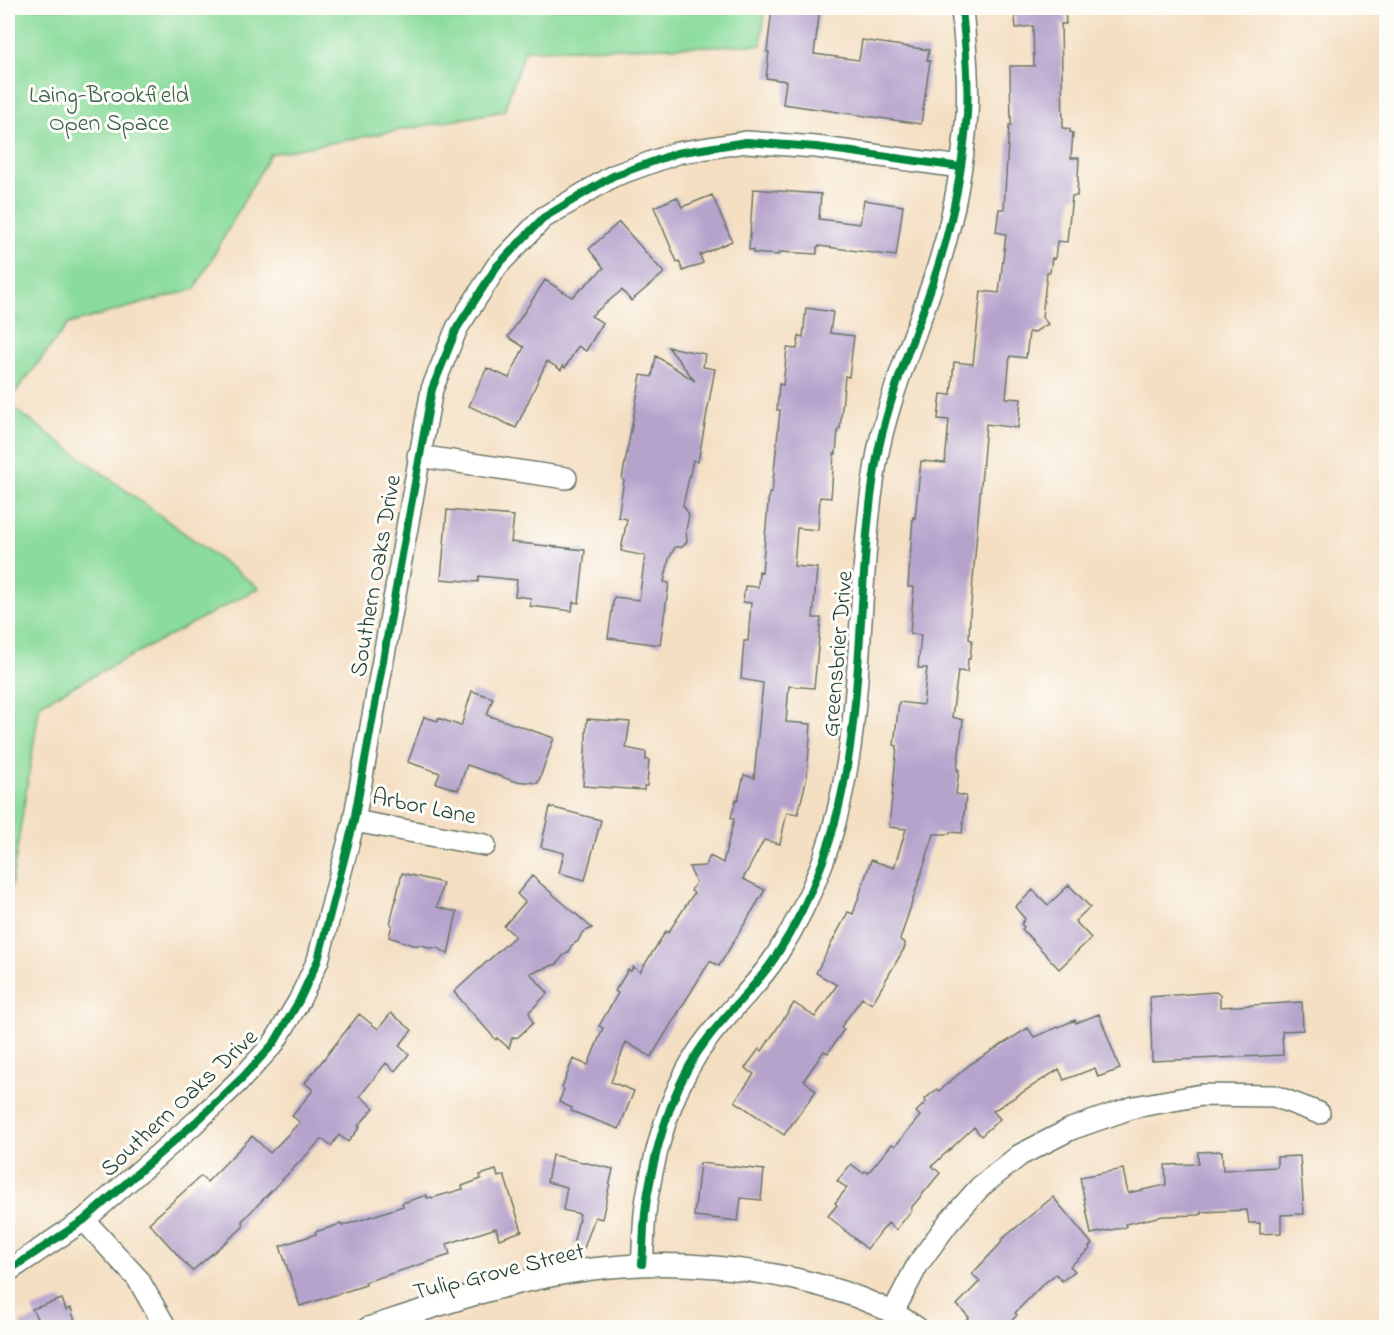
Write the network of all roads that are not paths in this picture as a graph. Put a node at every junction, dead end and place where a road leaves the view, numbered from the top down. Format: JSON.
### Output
{"nodes":[{"id":1,"x":962,"y":8,"type":"edge"},
{"id":2,"x":960,"y":167,"type":"junction"},
{"id":3,"x":418,"y":456,"type":"junction"},
{"id":4,"x":566,"y":478,"type":"dead end"},
{"id":5,"x":354,"y":820,"type":"junction"},
{"id":6,"x":485,"y":845,"type":"dead end"},
{"id":7,"x":1319,"y":1113,"type":"dead end"},
{"id":8,"x":84,"y":1220,"type":"junction"},
{"id":9,"x":642,"y":1264,"type":"junction"},
{"id":10,"x":8,"y":1271,"type":"edge"},
{"id":11,"x":893,"y":1312,"type":"junction"},
{"id":12,"x":166,"y":1328,"type":"edge"},
{"id":13,"x":368,"y":1328,"type":"edge"},
{"id":14,"x":917,"y":1328,"type":"edge"}],
"edges":[{"from":1,"to":2,"type":"street","name":"Greensbrier Drive"},
{"from":2,"to":3,"type":"street","name":"Southern Oaks Drive"},
{"from":2,"to":9,"type":"street","name":"Greensbrier Drive"},
{"from":3,"to":4,"type":"street"},
{"from":3,"to":5,"type":"street","name":"Southern Oaks Drive"},
{"from":5,"to":6,"type":"street","name":"Arbor Lane"},
{"from":5,"to":8,"type":"street","name":"Southern Oaks Drive"},
{"from":7,"to":11,"type":"street"},
{"from":8,"to":10,"type":"street","name":"Southern Oaks Drive"},
{"from":8,"to":12,"type":"street"},
{"from":9,"to":11,"type":"street","name":"Tulip Grove Street"},
{"from":9,"to":13,"type":"street","name":"Tulip Grove Street"},
{"from":11,"to":14,"type":"street","name":"Tulip Grove Street"}]}
